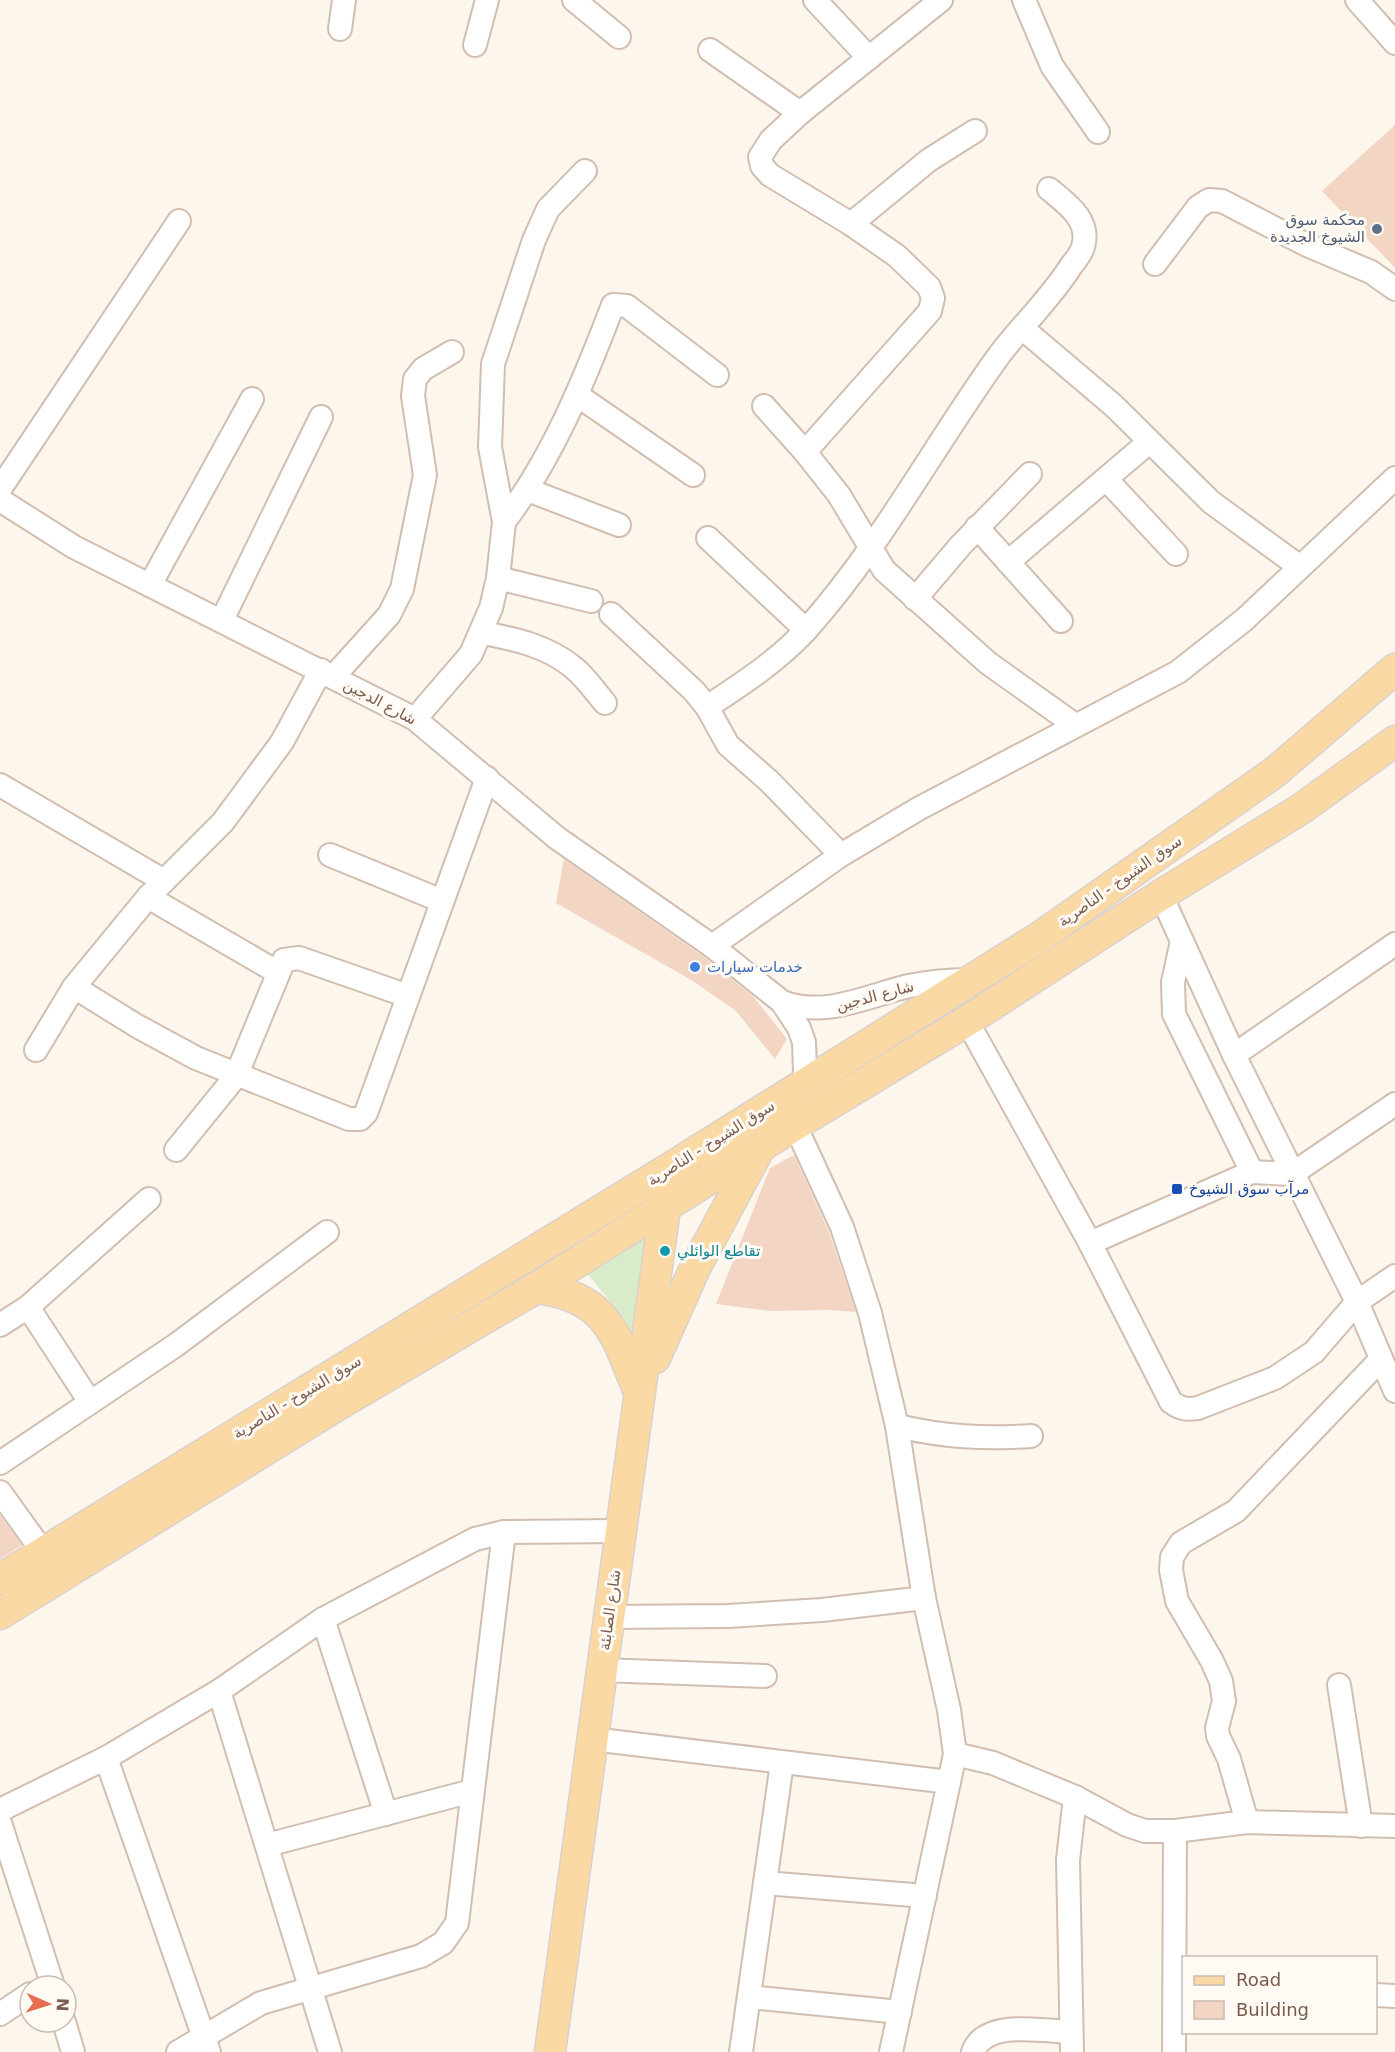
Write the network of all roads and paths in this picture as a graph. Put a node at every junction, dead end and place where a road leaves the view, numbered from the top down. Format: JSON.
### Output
{"nodes":[{"id":1,"x":344,"y":0,"type":"edge"},
{"id":2,"x":487,"y":0,"type":"edge"},
{"id":3,"x":574,"y":0,"type":"edge"},
{"id":4,"x":815,"y":0,"type":"edge"},
{"id":5,"x":941,"y":0,"type":"edge"},
{"id":6,"x":1024,"y":0,"type":"edge"},
{"id":7,"x":1357,"y":0,"type":"edge"},
{"id":8,"x":340,"y":29,"type":"dead end"},
{"id":9,"x":618,"y":37,"type":"dead end"},
{"id":10,"x":1395,"y":43,"type":"edge"},
{"id":11,"x":475,"y":45,"type":"dead end"},
{"id":12,"x":710,"y":50,"type":"dead end"},
{"id":13,"x":869,"y":58,"type":"junction"},
{"id":14,"x":800,"y":113,"type":"junction"},
{"id":15,"x":975,"y":130,"type":"dead end"},
{"id":16,"x":1098,"y":132,"type":"dead end"},
{"id":17,"x":585,"y":171,"type":"dead end"},
{"id":18,"x":1049,"y":189,"type":"dead end"},
{"id":19,"x":179,"y":221,"type":"dead end"},
{"id":20,"x":851,"y":224,"type":"junction"},
{"id":21,"x":1155,"y":264,"type":"dead end"},
{"id":22,"x":1395,"y":289,"type":"edge"},
{"id":23,"x":1022,"y":328,"type":"junction"},
{"id":24,"x":452,"y":352,"type":"dead end"},
{"id":25,"x":717,"y":375,"type":"dead end"},
{"id":26,"x":577,"y":395,"type":"junction"},
{"id":27,"x":252,"y":399,"type":"dead end"},
{"id":28,"x":764,"y":406,"type":"dead end"},
{"id":29,"x":321,"y":417,"type":"dead end"},
{"id":30,"x":1149,"y":442,"type":"junction"},
{"id":31,"x":805,"y":452,"type":"junction"},
{"id":32,"x":1030,"y":474,"type":"dead end"},
{"id":33,"x":693,"y":475,"type":"dead end"},
{"id":34,"x":1395,"y":477,"type":"edge"},
{"id":35,"x":1106,"y":479,"type":"junction"},
{"id":36,"x":0,"y":489,"type":"edge"},
{"id":37,"x":528,"y":490,"type":"junction"},
{"id":38,"x":0,"y":500,"type":"edge"},
{"id":39,"x":504,"y":522,"type":"junction"},
{"id":40,"x":619,"y":525,"type":"dead end"},
{"id":41,"x":978,"y":527,"type":"junction"},
{"id":42,"x":708,"y":538,"type":"dead end"},
{"id":43,"x":870,"y":549,"type":"junction"},
{"id":44,"x":1176,"y":554,"type":"dead end"},
{"id":45,"x":1008,"y":562,"type":"junction"},
{"id":46,"x":1300,"y":567,"type":"junction"},
{"id":47,"x":498,"y":578,"type":"junction"},
{"id":48,"x":150,"y":585,"type":"junction"},
{"id":49,"x":915,"y":599,"type":"junction"},
{"id":50,"x":591,"y":602,"type":"dead end"},
{"id":51,"x":611,"y":614,"type":"dead end"},
{"id":52,"x":222,"y":620,"type":"junction"},
{"id":53,"x":1061,"y":621,"type":"dead end"},
{"id":54,"x":806,"y":630,"type":"junction"},
{"id":55,"x":483,"y":633,"type":"junction"},
{"id":56,"x":1395,"y":669,"type":"edge"},
{"id":57,"x":327,"y":674,"type":"junction"},
{"id":58,"x":606,"y":703,"type":"dead end"},
{"id":59,"x":707,"y":707,"type":"junction"},
{"id":60,"x":415,"y":719,"type":"junction"},
{"id":61,"x":1075,"y":725,"type":"junction"},
{"id":62,"x":1395,"y":741,"type":"edge"},
{"id":63,"x":1275,"y":772,"type":"junction"},
{"id":64,"x":487,"y":778,"type":"junction"},
{"id":65,"x":0,"y":785,"type":"edge"},
{"id":66,"x":1301,"y":809,"type":"junction"},
{"id":67,"x":330,"y":855,"type":"dead end"},
{"id":68,"x":841,"y":855,"type":"junction"},
{"id":69,"x":156,"y":889,"type":"junction"},
{"id":70,"x":1161,"y":895,"type":"junction"},
{"id":71,"x":442,"y":901,"type":"junction"},
{"id":72,"x":1182,"y":941,"type":"junction"},
{"id":73,"x":1395,"y":944,"type":"edge"},
{"id":74,"x":712,"y":946,"type":"junction"},
{"id":75,"x":277,"y":972,"type":"junction"},
{"id":76,"x":969,"y":980,"type":"junction"},
{"id":77,"x":74,"y":987,"type":"junction"},
{"id":78,"x":408,"y":996,"type":"junction"},
{"id":79,"x":782,"y":1002,"type":"junction"},
{"id":80,"x":967,"y":1021,"type":"junction"},
{"id":81,"x":36,"y":1050,"type":"dead end"},
{"id":82,"x":1234,"y":1055,"type":"junction"},
{"id":83,"x":236,"y":1076,"type":"junction"},
{"id":84,"x":801,"y":1088,"type":"junction"},
{"id":85,"x":1395,"y":1104,"type":"edge"},
{"id":86,"x":795,"y":1125,"type":"junction"},
{"id":87,"x":760,"y":1147,"type":"junction"},
{"id":88,"x":176,"y":1150,"type":"dead end"},
{"id":89,"x":670,"y":1168,"type":"junction"},
{"id":90,"x":1252,"y":1172,"type":"junction"},
{"id":91,"x":1292,"y":1174,"type":"junction"},
{"id":92,"x":149,"y":1199,"type":"dead end"},
{"id":93,"x":665,"y":1205,"type":"junction"},
{"id":94,"x":327,"y":1232,"type":"dead end"},
{"id":95,"x":1090,"y":1243,"type":"junction"},
{"id":96,"x":1395,"y":1276,"type":"edge"},
{"id":97,"x":536,"y":1288,"type":"junction"},
{"id":98,"x":1357,"y":1302,"type":"junction"},
{"id":99,"x":28,"y":1307,"type":"junction"},
{"id":100,"x":0,"y":1325,"type":"edge"},
{"id":101,"x":1381,"y":1359,"type":"junction"},
{"id":102,"x":1395,"y":1391,"type":"edge"},
{"id":103,"x":640,"y":1394,"type":"junction"},
{"id":104,"x":90,"y":1402,"type":"junction"},
{"id":105,"x":897,"y":1426,"type":"junction"},
{"id":106,"x":1032,"y":1436,"type":"dead end"},
{"id":107,"x":0,"y":1463,"type":"edge"},
{"id":108,"x":0,"y":1492,"type":"edge"},
{"id":109,"x":621,"y":1531,"type":"junction"},
{"id":110,"x":504,"y":1532,"type":"junction"},
{"id":111,"x":43,"y":1552,"type":"junction"},
{"id":112,"x":0,"y":1579,"type":"edge"},
{"id":113,"x":924,"y":1598,"type":"junction"},
{"id":114,"x":0,"y":1614,"type":"edge"},
{"id":115,"x":609,"y":1617,"type":"junction"},
{"id":116,"x":323,"y":1619,"type":"junction"},
{"id":117,"x":602,"y":1670,"type":"junction"},
{"id":118,"x":765,"y":1676,"type":"dead end"},
{"id":119,"x":1339,"y":1685,"type":"dead end"},
{"id":120,"x":219,"y":1690,"type":"junction"},
{"id":121,"x":592,"y":1739,"type":"junction"},
{"id":122,"x":955,"y":1754,"type":"junction"},
{"id":123,"x":106,"y":1758,"type":"junction"},
{"id":124,"x":782,"y":1763,"type":"junction"},
{"id":125,"x":950,"y":1782,"type":"junction"},
{"id":126,"x":472,"y":1791,"type":"junction"},
{"id":127,"x":1075,"y":1797,"type":"junction"},
{"id":128,"x":0,"y":1810,"type":"edge"},
{"id":129,"x":386,"y":1814,"type":"junction"},
{"id":130,"x":1247,"y":1822,"type":"junction"},
{"id":131,"x":0,"y":1823,"type":"edge"},
{"id":132,"x":1361,"y":1826,"type":"junction"},
{"id":133,"x":1395,"y":1826,"type":"edge"},
{"id":134,"x":1175,"y":1832,"type":"junction"},
{"id":135,"x":267,"y":1845,"type":"junction"},
{"id":136,"x":765,"y":1883,"type":"junction"},
{"id":137,"x":925,"y":1896,"type":"junction"},
{"id":138,"x":45,"y":1974,"type":"edge"},
{"id":139,"x":1179,"y":1983,"type":"edge"},
{"id":140,"x":311,"y":1989,"type":"junction"},
{"id":141,"x":1377,"y":1995,"type":"edge"},
{"id":142,"x":1395,"y":1996,"type":"edge"},
{"id":143,"x":749,"y":1997,"type":"junction"},
{"id":144,"x":557,"y":2000,"type":"junction"},
{"id":145,"x":18,"y":2002,"type":"edge"},
{"id":146,"x":900,"y":2012,"type":"junction"},
{"id":147,"x":0,"y":2014,"type":"edge"},
{"id":148,"x":68,"y":2034,"type":"edge"},
{"id":149,"x":1071,"y":2042,"type":"edge"},
{"id":150,"x":206,"y":2044,"type":"edge"},
{"id":151,"x":73,"y":2052,"type":"edge"},
{"id":152,"x":178,"y":2052,"type":"edge"},
{"id":153,"x":330,"y":2052,"type":"edge"},
{"id":154,"x":536,"y":2052,"type":"edge"},
{"id":155,"x":550,"y":2052,"type":"edge"},
{"id":156,"x":741,"y":2052,"type":"edge"},
{"id":157,"x":891,"y":2052,"type":"edge"},
{"id":158,"x":973,"y":2052,"type":"edge"},
{"id":159,"x":1174,"y":2052,"type":"edge"}],
"edges":[{"from":1,"to":8,"type":"street"},
{"from":2,"to":11,"type":"street"},
{"from":3,"to":9,"type":"street"},
{"from":4,"to":13,"type":"street"},
{"from":5,"to":13,"type":"street"},
{"from":6,"to":16,"type":"street"},
{"from":7,"to":10,"type":"street"},
{"from":12,"to":14,"type":"street"},
{"from":13,"to":14,"type":"street"},
{"from":14,"to":20,"type":"street"},
{"from":15,"to":20,"type":"street"},
{"from":17,"to":39,"type":"street"},
{"from":18,"to":23,"type":"street"},
{"from":19,"to":36,"type":"street"},
{"from":20,"to":31,"type":"street"},
{"from":21,"to":22,"type":"street"},
{"from":23,"to":30,"type":"street"},
{"from":23,"to":43,"type":"street"},
{"from":24,"to":57,"type":"street"},
{"from":25,"to":26,"type":"street"},
{"from":26,"to":33,"type":"street"},
{"from":26,"to":37,"type":"street"},
{"from":27,"to":48,"type":"street"},
{"from":28,"to":31,"type":"street"},
{"from":29,"to":52,"type":"street"},
{"from":30,"to":35,"type":"street"},
{"from":30,"to":46,"type":"street"},
{"from":31,"to":43,"type":"street"},
{"from":32,"to":41,"type":"street"},
{"from":34,"to":46,"type":"street"},
{"from":35,"to":44,"type":"street"},
{"from":35,"to":45,"type":"street"},
{"from":37,"to":39,"type":"street"},
{"from":37,"to":40,"type":"street"},
{"from":38,"to":48,"type":"street","name":"شارع الدجين"},
{"from":39,"to":47,"type":"street"},
{"from":41,"to":45,"type":"street"},
{"from":41,"to":49,"type":"street"},
{"from":42,"to":54,"type":"street"},
{"from":43,"to":49,"type":"street"},
{"from":43,"to":54,"type":"street"},
{"from":45,"to":53,"type":"street"},
{"from":46,"to":61,"type":"street"},
{"from":47,"to":50,"type":"street"},
{"from":47,"to":55,"type":"street"},
{"from":48,"to":52,"type":"street","name":"شارع الدجين"},
{"from":49,"to":61,"type":"street"},
{"from":51,"to":59,"type":"street"},
{"from":52,"to":57,"type":"street","name":"شارع الدجين"},
{"from":54,"to":59,"type":"street"},
{"from":55,"to":58,"type":"street"},
{"from":55,"to":60,"type":"street"},
{"from":56,"to":63,"type":"main road","name":"سوق الشيوخ - الناصرية"},
{"from":57,"to":60,"type":"street","name":"شارع الدجين"},
{"from":57,"to":69,"type":"street"},
{"from":59,"to":68,"type":"street"},
{"from":60,"to":64,"type":"street","name":"شارع الدجين"},
{"from":61,"to":68,"type":"street"},
{"from":62,"to":66,"type":"main road","name":"سوق الشيوخ - الناصرية"},
{"from":63,"to":66,"type":"main road"},
{"from":63,"to":76,"type":"main road","name":"سوق الشيوخ - الناصرية"},
{"from":64,"to":71,"type":"street"},
{"from":64,"to":74,"type":"street","name":"شارع الدجين"},
{"from":65,"to":69,"type":"street"},
{"from":66,"to":70,"type":"main road","name":"سوق الشيوخ - الناصرية"},
{"from":67,"to":71,"type":"street"},
{"from":68,"to":74,"type":"street"},
{"from":69,"to":75,"type":"street"},
{"from":69,"to":77,"type":"street"},
{"from":70,"to":72,"type":"street"},
{"from":70,"to":80,"type":"main road","name":"سوق الشيوخ - الناصرية"},
{"from":71,"to":78,"type":"street"},
{"from":72,"to":82,"type":"street"},
{"from":72,"to":90,"type":"street"},
{"from":73,"to":82,"type":"street"},
{"from":74,"to":79,"type":"street","name":"شارع الدجين"},
{"from":75,"to":78,"type":"street"},
{"from":75,"to":83,"type":"street"},
{"from":76,"to":79,"type":"street","name":"شارع الدجين"},
{"from":76,"to":84,"type":"main road","name":"سوق الشيوخ - الناصرية"},
{"from":77,"to":81,"type":"street"},
{"from":77,"to":83,"type":"street"},
{"from":78,"to":83,"type":"street"},
{"from":79,"to":84,"type":"street","name":"شارع الدجين"},
{"from":80,"to":86,"type":"main road","name":"سوق الشيوخ - الناصرية"},
{"from":80,"to":95,"type":"street"},
{"from":82,"to":91,"type":"street"},
{"from":83,"to":88,"type":"street"},
{"from":84,"to":89,"type":"main road","name":"سوق الشيوخ - الناصرية"},
{"from":85,"to":91,"type":"street"},
{"from":86,"to":87,"type":"main road","name":"سوق الشيوخ - الناصرية"},
{"from":86,"to":105,"type":"street"},
{"from":87,"to":93,"type":"main road","name":"سوق الشيوخ - الناصرية"},
{"from":87,"to":103,"type":"main road"},
{"from":89,"to":93,"type":"main road","name":"شارع الصابئة"},
{"from":89,"to":111,"type":"main road","name":"سوق الشيوخ - الناصرية"},
{"from":90,"to":91,"type":"street"},
{"from":90,"to":95,"type":"street"},
{"from":91,"to":98,"type":"street"},
{"from":92,"to":99,"type":"street"},
{"from":93,"to":97,"type":"main road","name":"سوق الشيوخ - الناصرية"},
{"from":93,"to":103,"type":"main road","name":"شارع الصابئة"},
{"from":94,"to":104,"type":"street"},
{"from":95,"to":98,"type":"street"},
{"from":96,"to":98,"type":"street"},
{"from":97,"to":103,"type":"main road"},
{"from":97,"to":114,"type":"main road","name":"سوق الشيوخ - الناصرية"},
{"from":98,"to":101,"type":"street"},
{"from":99,"to":100,"type":"street"},
{"from":99,"to":104,"type":"street"},
{"from":101,"to":102,"type":"street"},
{"from":101,"to":130,"type":"street"},
{"from":103,"to":109,"type":"main road","name":"شارع الصابئة"},
{"from":104,"to":107,"type":"street"},
{"from":105,"to":106,"type":"street"},
{"from":105,"to":113,"type":"street"},
{"from":108,"to":111,"type":"street"},
{"from":109,"to":110,"type":"street"},
{"from":109,"to":115,"type":"main road","name":"شارع الصابئة"},
{"from":110,"to":116,"type":"street"},
{"from":110,"to":126,"type":"street"},
{"from":111,"to":112,"type":"main road","name":"سوق الشيوخ - الناصرية"},
{"from":113,"to":115,"type":"street"},
{"from":113,"to":122,"type":"street"},
{"from":115,"to":117,"type":"main road","name":"شارع الصابئة"},
{"from":116,"to":120,"type":"street"},
{"from":116,"to":129,"type":"street"},
{"from":117,"to":118,"type":"street"},
{"from":117,"to":121,"type":"main road","name":"شارع الصابئة"},
{"from":119,"to":132,"type":"street"},
{"from":120,"to":123,"type":"street"},
{"from":120,"to":135,"type":"street"},
{"from":121,"to":124,"type":"street"},
{"from":121,"to":144,"type":"main road","name":"شارع الصابئة"},
{"from":122,"to":125,"type":"street"},
{"from":122,"to":127,"type":"street"},
{"from":123,"to":128,"type":"street"},
{"from":123,"to":150,"type":"street"},
{"from":124,"to":125,"type":"street"},
{"from":124,"to":136,"type":"street"},
{"from":125,"to":137,"type":"street"},
{"from":126,"to":129,"type":"street"},
{"from":126,"to":140,"type":"street"},
{"from":127,"to":134,"type":"street"},
{"from":127,"to":149,"type":"street"},
{"from":129,"to":135,"type":"street"},
{"from":130,"to":132,"type":"street"},
{"from":130,"to":134,"type":"street"},
{"from":131,"to":138,"type":"street"},
{"from":132,"to":133,"type":"street"},
{"from":134,"to":139,"type":"street"},
{"from":135,"to":140,"type":"street"},
{"from":136,"to":137,"type":"street"},
{"from":136,"to":143,"type":"street"},
{"from":137,"to":146,"type":"street"},
{"from":139,"to":159,"type":"street"},
{"from":140,"to":150,"type":"street"},
{"from":140,"to":153,"type":"street"},
{"from":141,"to":142,"type":"street"},
{"from":143,"to":146,"type":"street"},
{"from":143,"to":156,"type":"street"},
{"from":144,"to":154,"type":"main road"},
{"from":144,"to":155,"type":"main road","name":"شارع الصابئة"},
{"from":145,"to":147,"type":"street"},
{"from":146,"to":157,"type":"street"},
{"from":148,"to":151,"type":"street"},
{"from":149,"to":158,"type":"street"},
{"from":150,"to":152,"type":"street"}]}
